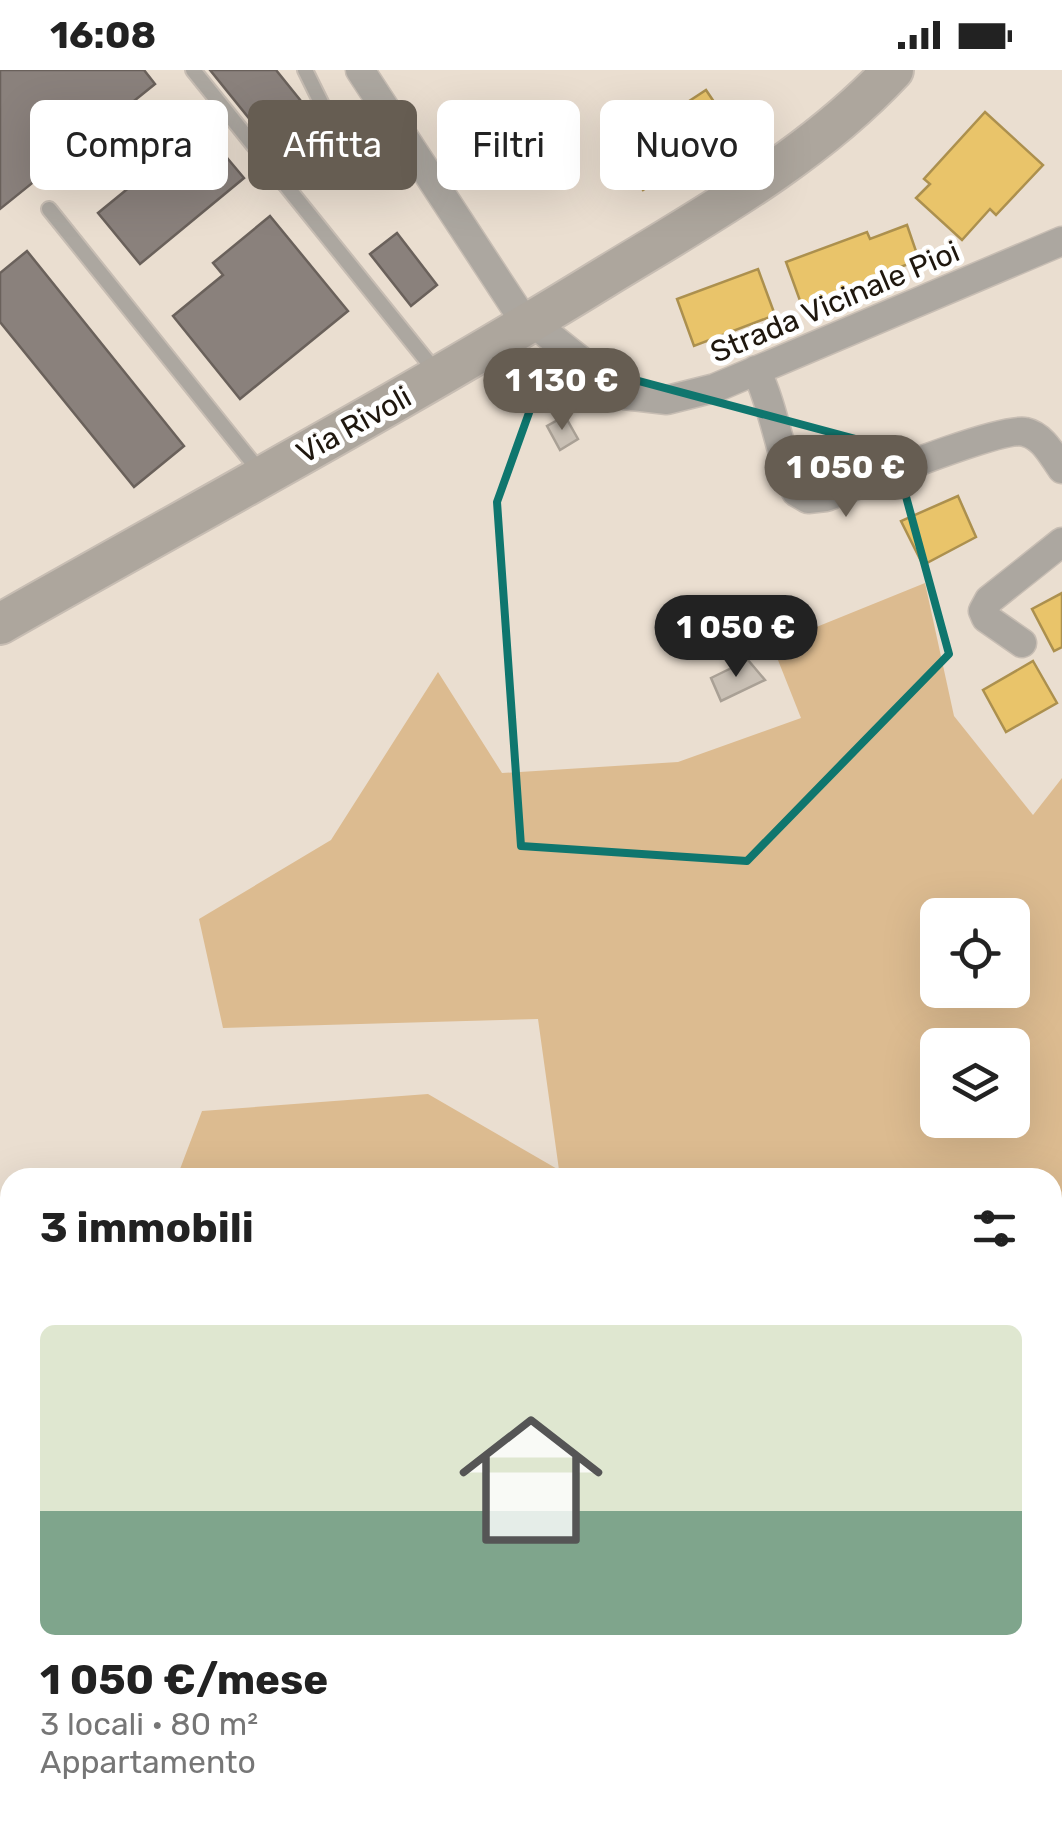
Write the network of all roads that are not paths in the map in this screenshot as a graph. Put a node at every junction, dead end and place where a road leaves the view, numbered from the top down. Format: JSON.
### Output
{"nodes":[{"id":1,"x":193,"y":70,"type":"edge"},
{"id":2,"x":306,"y":70,"type":"edge"},
{"id":3,"x":360,"y":70,"type":"edge"},
{"id":4,"x":893,"y":70,"type":"edge"},
{"id":5,"x":320,"y":100,"type":"edge"},
{"id":6,"x":248,"y":139,"type":"edge"},
{"id":7,"x":289,"y":190,"type":"edge"},
{"id":8,"x":48,"y":208,"type":"dead end"},
{"id":9,"x":1062,"y":241,"type":"edge"},
{"id":10,"x":533,"y":322,"type":"junction"},
{"id":11,"x":756,"y":370,"type":"junction"},
{"id":12,"x":440,"y":376,"type":"junction"},
{"id":13,"x":1062,"y":469,"type":"edge"},
{"id":14,"x":264,"y":476,"type":"junction"},
{"id":15,"x":1062,"y":542,"type":"edge"},
{"id":16,"x":0,"y":624,"type":"edge"},
{"id":17,"x":1022,"y":643,"type":"dead end"}],
"edges":[{"from":1,"to":6,"type":"lane"},
{"from":2,"to":5,"type":"lane"},
{"from":3,"to":10,"type":"street","name":"Strada Vicinale Pioi"},
{"from":4,"to":10,"type":"street","name":"Via Rivoli"},
{"from":7,"to":12,"type":"lane"},
{"from":8,"to":14,"type":"lane"},
{"from":9,"to":11,"type":"street","name":"Strada Vicinale Pioi"},
{"from":10,"to":11,"type":"street","name":"Strada Vicinale Pioi"},
{"from":10,"to":12,"type":"street","name":"Via Rivoli"},
{"from":11,"to":13,"type":"street"},
{"from":12,"to":14,"type":"street","name":"Via Rivoli"},
{"from":14,"to":16,"type":"street","name":"Via Rivoli"},
{"from":15,"to":17,"type":"street"}]}
